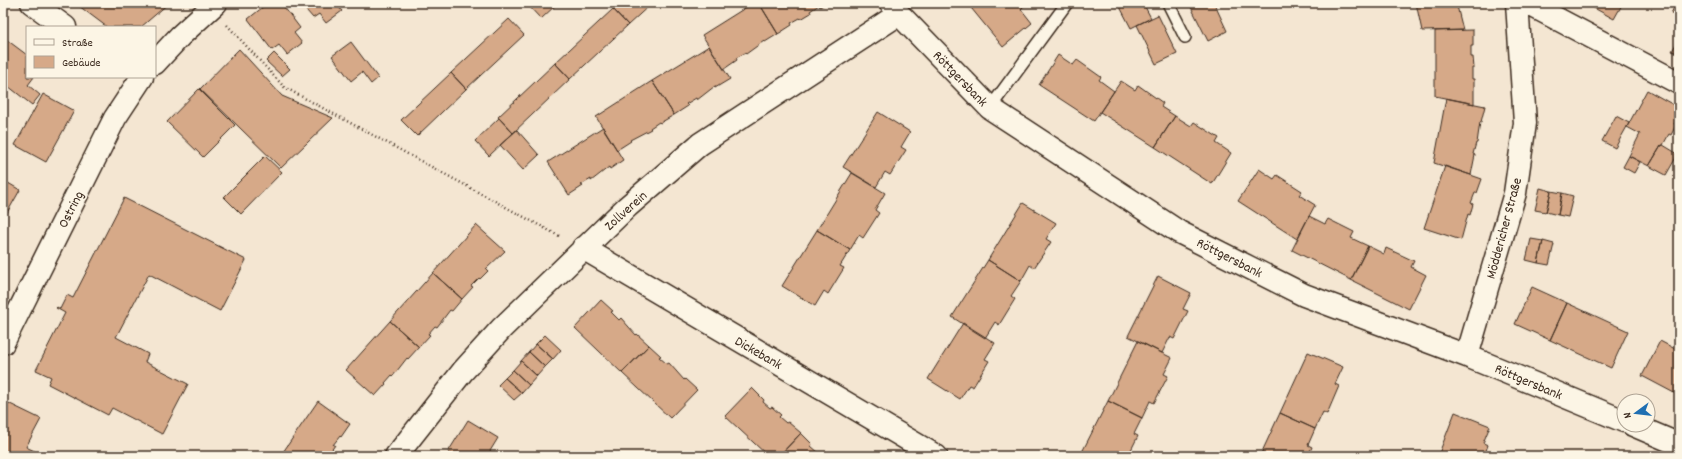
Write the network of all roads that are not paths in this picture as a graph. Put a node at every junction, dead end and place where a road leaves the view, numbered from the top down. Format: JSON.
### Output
{"nodes":[{"id":1,"x":32,"y":3,"type":"edge"},
{"id":2,"x":1067,"y":3,"type":"edge"},
{"id":3,"x":1168,"y":3,"type":"edge"},
{"id":4,"x":1517,"y":3,"type":"edge"},
{"id":5,"x":1527,"y":3,"type":"edge"},
{"id":6,"x":214,"y":5,"type":"edge"},
{"id":7,"x":895,"y":9,"type":"edge"},
{"id":8,"x":64,"y":26,"type":"edge"},
{"id":9,"x":1185,"y":37,"type":"dead end"},
{"id":10,"x":156,"y":62,"type":"edge"},
{"id":11,"x":138,"y":78,"type":"edge"},
{"id":12,"x":1679,"y":83,"type":"edge"},
{"id":13,"x":990,"y":108,"type":"junction"},
{"id":14,"x":583,"y":248,"type":"junction"},
{"id":15,"x":3,"y":343,"type":"edge"},
{"id":16,"x":1467,"y":356,"type":"junction"},
{"id":17,"x":1616,"y":418,"type":"edge"},
{"id":18,"x":1652,"y":433,"type":"edge"},
{"id":19,"x":1679,"y":447,"type":"edge"},
{"id":20,"x":396,"y":456,"type":"edge"},
{"id":21,"x":936,"y":456,"type":"edge"}],
"edges":[{"from":1,"to":8,"type":"street"},
{"from":2,"to":13,"type":"lane"},
{"from":3,"to":9,"type":"lane"},
{"from":4,"to":16,"type":"street","name":"Möddericher Straße"},
{"from":5,"to":12,"type":"street"},
{"from":6,"to":10,"type":"street"},
{"from":7,"to":13,"type":"street","name":"Röttgersbank"},
{"from":7,"to":14,"type":"street","name":"Zollverein"},
{"from":11,"to":15,"type":"street","name":"Ostring"},
{"from":13,"to":16,"type":"street","name":"Röttgersbank"},
{"from":14,"to":20,"type":"street","name":"Zollverein"},
{"from":14,"to":21,"type":"street","name":"Dickebank"},
{"from":16,"to":17,"type":"street","name":"Röttgersbank"},
{"from":18,"to":19,"type":"street"}]}
